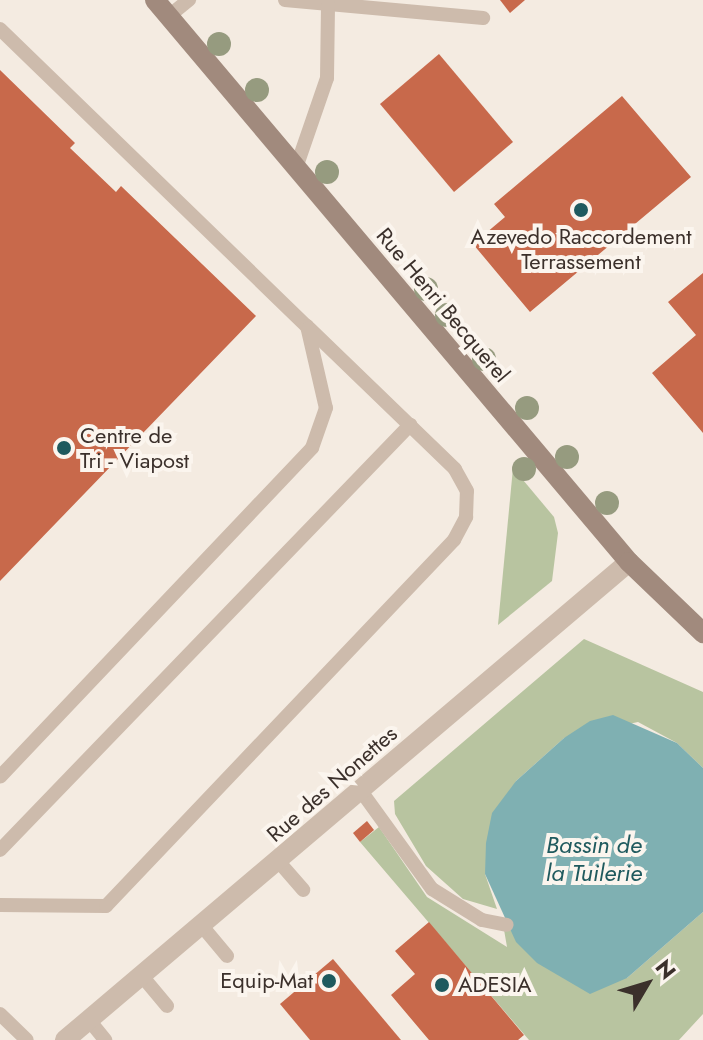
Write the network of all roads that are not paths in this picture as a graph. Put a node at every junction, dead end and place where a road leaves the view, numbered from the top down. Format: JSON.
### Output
{"nodes":[{"id":1,"x":155,"y":0,"type":"edge"},
{"id":2,"x":189,"y":0,"type":"edge"},
{"id":3,"x":285,"y":0,"type":"edge"},
{"id":4,"x":328,"y":4,"type":"junction"},
{"id":5,"x":169,"y":16,"type":"junction"},
{"id":6,"x":483,"y":18,"type":"dead end"},
{"id":7,"x":0,"y":29,"type":"edge"},
{"id":8,"x":296,"y":168,"type":"junction"},
{"id":9,"x":307,"y":326,"type":"junction"},
{"id":10,"x":410,"y":425,"type":"junction"},
{"id":11,"x":629,"y":562,"type":"junction"},
{"id":12,"x":703,"y":633,"type":"edge"},
{"id":13,"x":0,"y":777,"type":"edge"},
{"id":14,"x":361,"y":791,"type":"junction"},
{"id":15,"x":0,"y":850,"type":"edge"},
{"id":16,"x":279,"y":862,"type":"junction"},
{"id":17,"x":303,"y":890,"type":"dead end"},
{"id":18,"x":0,"y":905,"type":"edge"},
{"id":19,"x":507,"y":925,"type":"dead end"},
{"id":20,"x":202,"y":926,"type":"junction"},
{"id":21,"x":227,"y":956,"type":"dead end"},
{"id":22,"x":142,"y":976,"type":"junction"},
{"id":23,"x":167,"y":1006,"type":"dead end"},
{"id":24,"x":0,"y":1014,"type":"edge"},
{"id":25,"x":89,"y":1020,"type":"junction"},
{"id":26,"x":27,"y":1040,"type":"edge"},
{"id":27,"x":65,"y":1040,"type":"edge"},
{"id":28,"x":105,"y":1040,"type":"edge"}],
"edges":[{"from":1,"to":5,"type":"street","name":"Rue Henri Becquerel"},
{"from":2,"to":5,"type":"lane"},
{"from":3,"to":4,"type":"lane"},
{"from":4,"to":6,"type":"lane"},
{"from":4,"to":8,"type":"lane"},
{"from":5,"to":8,"type":"street","name":"Rue Henri Becquerel"},
{"from":7,"to":9,"type":"lane"},
{"from":8,"to":11,"type":"street","name":"Rue Henri Becquerel"},
{"from":9,"to":10,"type":"lane"},
{"from":9,"to":13,"type":"lane"},
{"from":10,"to":15,"type":"lane"},
{"from":10,"to":18,"type":"lane"},
{"from":11,"to":12,"type":"street","name":"Rue Henri Becquerel"},
{"from":11,"to":14,"type":"street","name":"Rue des Nonettes"},
{"from":14,"to":16,"type":"street","name":"Rue des Nonettes"},
{"from":14,"to":19,"type":"lane"},
{"from":16,"to":17,"type":"lane"},
{"from":16,"to":20,"type":"street","name":"Rue des Nonettes"},
{"from":20,"to":21,"type":"lane"},
{"from":20,"to":22,"type":"street","name":"Rue des Nonettes"},
{"from":22,"to":23,"type":"lane"},
{"from":22,"to":25,"type":"street","name":"Rue des Nonettes"},
{"from":24,"to":26,"type":"lane"},
{"from":25,"to":27,"type":"street","name":"Rue des Nonettes"},
{"from":25,"to":28,"type":"lane"}]}
